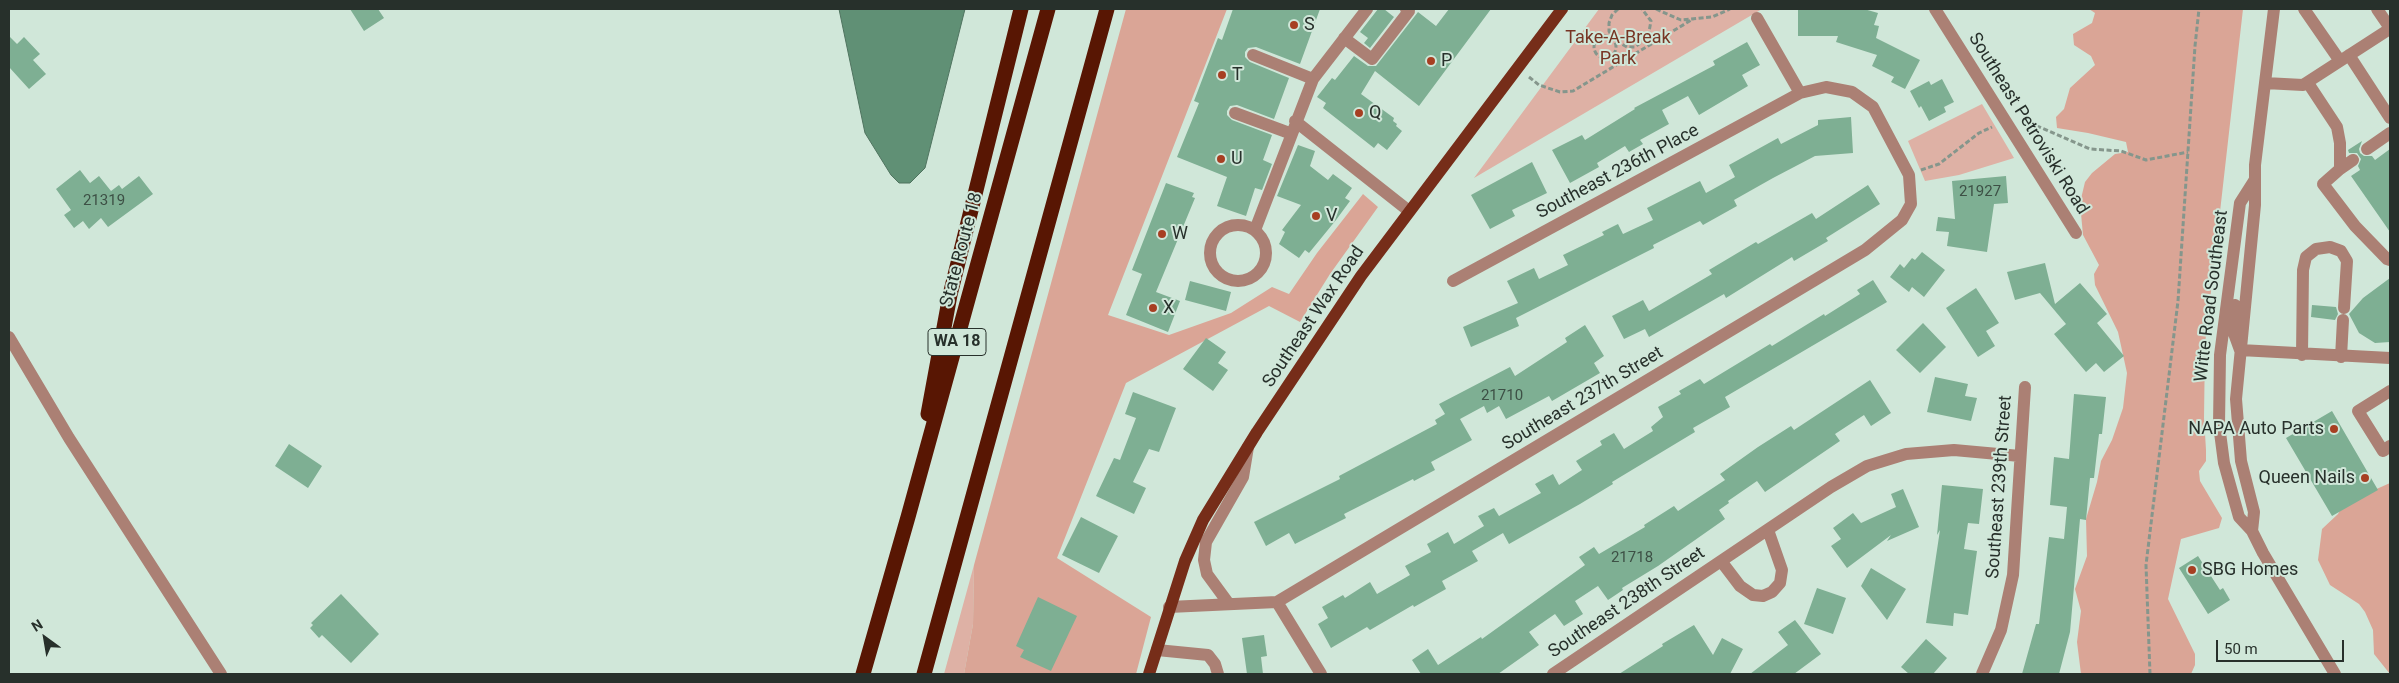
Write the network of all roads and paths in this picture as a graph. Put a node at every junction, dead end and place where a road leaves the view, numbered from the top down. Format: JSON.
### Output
{"nodes":[{"id":1,"x":1021,"y":9,"type":"edge"},
{"id":2,"x":1048,"y":9,"type":"edge"},
{"id":3,"x":1108,"y":9,"type":"edge"},
{"id":4,"x":1367,"y":9,"type":"edge"},
{"id":5,"x":1406,"y":9,"type":"edge"},
{"id":6,"x":1562,"y":9,"type":"edge"},
{"id":7,"x":1618,"y":9,"type":"edge"},
{"id":8,"x":1642,"y":9,"type":"edge"},
{"id":9,"x":1656,"y":9,"type":"edge"},
{"id":10,"x":1730,"y":9,"type":"edge"},
{"id":11,"x":1935,"y":9,"type":"edge"},
{"id":12,"x":2199,"y":9,"type":"edge"},
{"id":13,"x":2274,"y":9,"type":"edge"},
{"id":14,"x":2304,"y":9,"type":"edge"},
{"id":15,"x":2377,"y":9,"type":"edge"},
{"id":16,"x":1757,"y":18,"type":"dead end"},
{"id":17,"x":1693,"y":19,"type":"junction"},
{"id":18,"x":2390,"y":28,"type":"edge"},
{"id":19,"x":1344,"y":38,"type":"junction"},
{"id":20,"x":1613,"y":39,"type":"junction"},
{"id":21,"x":1252,"y":55,"type":"dead end"},
{"id":22,"x":2345,"y":58,"type":"junction"},
{"id":23,"x":1520,"y":65,"type":"junction"},
{"id":24,"x":1313,"y":79,"type":"junction"},
{"id":25,"x":2265,"y":83,"type":"junction"},
{"id":26,"x":2308,"y":83,"type":"junction"},
{"id":27,"x":1800,"y":93,"type":"junction"},
{"id":28,"x":1235,"y":113,"type":"dead end"},
{"id":29,"x":2390,"y":118,"type":"edge"},
{"id":30,"x":2005,"y":120,"type":"junction"},
{"id":31,"x":1296,"y":121,"type":"junction"},
{"id":32,"x":2390,"y":133,"type":"edge"},
{"id":33,"x":1292,"y":134,"type":"junction"},
{"id":34,"x":2368,"y":149,"type":"dead end"},
{"id":35,"x":2188,"y":152,"type":"junction"},
{"id":36,"x":2353,"y":160,"type":"dead end"},
{"id":37,"x":2340,"y":169,"type":"junction"},
{"id":38,"x":1909,"y":175,"type":"junction"},
{"id":39,"x":2254,"y":181,"type":"junction"},
{"id":40,"x":1409,"y":211,"type":"junction"},
{"id":41,"x":1255,"y":230,"type":"junction"},
{"id":42,"x":2076,"y":233,"type":"dead end"},
{"id":43,"x":2233,"y":256,"type":"junction"},
{"id":44,"x":2390,"y":260,"type":"edge"},
{"id":45,"x":1453,"y":281,"type":"dead end"},
{"id":46,"x":9,"y":337,"type":"edge"},
{"id":47,"x":2240,"y":350,"type":"junction"},
{"id":48,"x":2302,"y":355,"type":"junction"},
{"id":49,"x":2342,"y":357,"type":"junction"},
{"id":50,"x":2390,"y":358,"type":"edge"},
{"id":51,"x":2026,"y":387,"type":"dead end"},
{"id":52,"x":2390,"y":391,"type":"edge"},
{"id":53,"x":2390,"y":446,"type":"edge"},
{"id":54,"x":1248,"y":447,"type":"junction"},
{"id":55,"x":2020,"y":456,"type":"junction"},
{"id":56,"x":908,"y":517,"type":"junction"},
{"id":57,"x":1768,"y":530,"type":"junction"},
{"id":58,"x":2252,"y":531,"type":"junction"},
{"id":59,"x":1721,"y":561,"type":"junction"},
{"id":60,"x":1277,"y":602,"type":"junction"},
{"id":61,"x":1229,"y":604,"type":"junction"},
{"id":62,"x":1170,"y":607,"type":"junction"},
{"id":63,"x":1157,"y":650,"type":"junction"},
{"id":64,"x":221,"y":674,"type":"edge"},
{"id":65,"x":863,"y":674,"type":"edge"},
{"id":66,"x":924,"y":674,"type":"edge"},
{"id":67,"x":1149,"y":674,"type":"edge"},
{"id":68,"x":1218,"y":674,"type":"edge"},
{"id":69,"x":1321,"y":674,"type":"edge"},
{"id":70,"x":1553,"y":674,"type":"edge"},
{"id":71,"x":1982,"y":674,"type":"edge"},
{"id":72,"x":2150,"y":674,"type":"edge"},
{"id":73,"x":2335,"y":674,"type":"edge"}],
"edges":[{"from":1,"to":56,"type":"highway"},
{"from":2,"to":56,"type":"highway","name":"State Route 18","number":"WA 18"},
{"from":3,"to":66,"type":"highway","number":"WA 18"},
{"from":4,"to":19,"type":"street"},
{"from":5,"to":19,"type":"street"},
{"from":6,"to":23,"type":"main road","name":"Southeast Wax Road"},
{"from":7,"to":20,"type":"path"},
{"from":8,"to":20,"type":"path"},
{"from":9,"to":17,"type":"path"},
{"from":10,"to":17,"type":"path"},
{"from":11,"to":30,"type":"street","name":"Southeast Petroviski Road"},
{"from":12,"to":35,"type":"path"},
{"from":13,"to":25,"type":"street","name":"Witte Road Southeast"},
{"from":14,"to":22,"type":"street"},
{"from":15,"to":18,"type":"street"},
{"from":16,"to":27,"type":"street"},
{"from":17,"to":23,"type":"path"},
{"from":18,"to":22,"type":"street"},
{"from":19,"to":24,"type":"street"},
{"from":20,"to":20,"type":"path"},
{"from":21,"to":24,"type":"street"},
{"from":22,"to":26,"type":"street"},
{"from":22,"to":29,"type":"street"},
{"from":23,"to":40,"type":"main road","name":"Southeast Wax Road"},
{"from":24,"to":31,"type":"street"},
{"from":25,"to":26,"type":"street"},
{"from":25,"to":39,"type":"street","name":"Witte Road Southeast"},
{"from":26,"to":37,"type":"street"},
{"from":27,"to":38,"type":"street","name":"Southeast 236th Place"},
{"from":27,"to":45,"type":"street","name":"Southeast 236th Place"},
{"from":28,"to":33,"type":"street"},
{"from":30,"to":35,"type":"path"},
{"from":30,"to":38,"type":"path"},
{"from":30,"to":42,"type":"street","name":"Southeast Petroviski Road"},
{"from":31,"to":33,"type":"street"},
{"from":31,"to":40,"type":"street"},
{"from":32,"to":34,"type":"street"},
{"from":33,"to":41,"type":"street"},
{"from":35,"to":72,"type":"path"},
{"from":36,"to":37,"type":"street"},
{"from":37,"to":44,"type":"street"},
{"from":38,"to":60,"type":"street","name":"Southeast 237th Street"},
{"from":39,"to":43,"type":"street","name":"Witte Road Southeast"},
{"from":39,"to":47,"type":"street","name":"Witte Road Southeast"},
{"from":40,"to":54,"type":"main road","name":"Southeast Wax Road"},
{"from":41,"to":41,"type":"street"},
{"from":43,"to":47,"type":"street"},
{"from":43,"to":58,"type":"street","name":"Witte Road Southeast"},
{"from":46,"to":64,"type":"street"},
{"from":47,"to":48,"type":"street"},
{"from":47,"to":58,"type":"street","name":"Witte Road Southeast"},
{"from":48,"to":49,"type":"street"},
{"from":48,"to":49,"type":"street"},
{"from":49,"to":50,"type":"street"},
{"from":51,"to":55,"type":"street","name":"Southeast 239th Street"},
{"from":52,"to":53,"type":"street"},
{"from":54,"to":61,"type":"street"},
{"from":54,"to":62,"type":"main road","name":"Southeast Wax Road"},
{"from":55,"to":57,"type":"street","name":"Southeast 238th Street"},
{"from":55,"to":71,"type":"street","name":"Southeast 239th Street"},
{"from":56,"to":65,"type":"highway","name":"State Route 18","number":"WA 18"},
{"from":57,"to":59,"type":"street","name":"Southeast 238th Street"},
{"from":57,"to":59,"type":"street","name":"Southeast 238th Street"},
{"from":58,"to":73,"type":"street","name":"Witte Road Southeast"},
{"from":59,"to":70,"type":"street","name":"Southeast 238th Street"},
{"from":60,"to":61,"type":"street","name":"Southeast 237th Street"},
{"from":60,"to":69,"type":"street"},
{"from":61,"to":62,"type":"street","name":"Southeast 237th Street"},
{"from":62,"to":63,"type":"main road","name":"Southeast Wax Road"},
{"from":63,"to":67,"type":"main road","name":"Southeast Wax Road"},
{"from":63,"to":68,"type":"street"}]}
